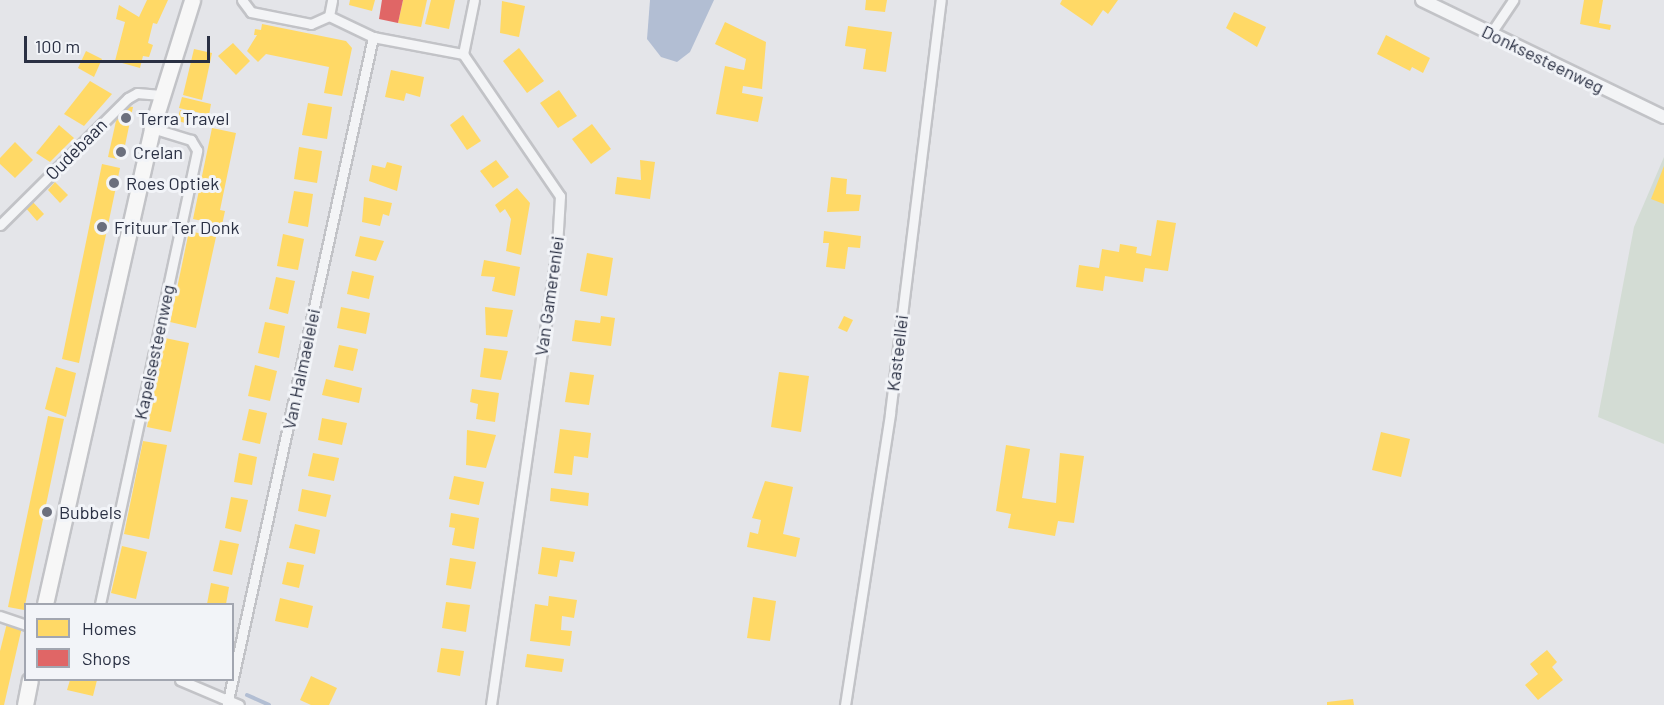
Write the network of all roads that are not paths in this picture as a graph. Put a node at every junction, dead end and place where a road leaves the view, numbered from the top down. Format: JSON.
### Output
{"nodes":[{"id":1,"x":192,"y":0,"type":"edge"},
{"id":2,"x":242,"y":0,"type":"edge"},
{"id":3,"x":332,"y":0,"type":"edge"},
{"id":4,"x":474,"y":0,"type":"edge"},
{"id":5,"x":941,"y":0,"type":"edge"},
{"id":6,"x":1422,"y":0,"type":"edge"},
{"id":7,"x":1513,"y":0,"type":"edge"},
{"id":8,"x":328,"y":16,"type":"junction"},
{"id":9,"x":1491,"y":33,"type":"junction"},
{"id":10,"x":373,"y":37,"type":"junction"},
{"id":11,"x":463,"y":54,"type":"junction"},
{"id":12,"x":161,"y":95,"type":"junction"},
{"id":13,"x":1664,"y":117,"type":"edge"},
{"id":14,"x":152,"y":128,"type":"junction"},
{"id":15,"x":0,"y":225,"type":"edge"},
{"id":16,"x":45,"y":603,"type":"edge"},
{"id":17,"x":100,"y":603,"type":"edge"},
{"id":18,"x":0,"y":616,"type":"edge"},
{"id":19,"x":24,"y":624,"type":"edge"},
{"id":20,"x":234,"y":674,"type":"edge"},
{"id":21,"x":30,"y":681,"type":"edge"},
{"id":22,"x":182,"y":681,"type":"edge"},
{"id":23,"x":233,"y":681,"type":"edge"},
{"id":24,"x":228,"y":702,"type":"edge"},
{"id":25,"x":25,"y":705,"type":"edge"},
{"id":26,"x":239,"y":705,"type":"edge"},
{"id":27,"x":491,"y":705,"type":"edge"},
{"id":28,"x":845,"y":705,"type":"edge"}],
"edges":[{"from":1,"to":12,"type":"main road"},
{"from":2,"to":8,"type":"street"},
{"from":3,"to":8,"type":"street"},
{"from":4,"to":11,"type":"street"},
{"from":5,"to":28,"type":"street","name":"Kasteellei"},
{"from":6,"to":9,"type":"street","name":"Donksesteenweg"},
{"from":7,"to":9,"type":"street"},
{"from":8,"to":10,"type":"street"},
{"from":9,"to":13,"type":"street","name":"Donksesteenweg"},
{"from":10,"to":11,"type":"street"},
{"from":10,"to":20,"type":"street","name":"Van Halmaelelei"},
{"from":11,"to":27,"type":"street","name":"Van Gamerenlei"},
{"from":12,"to":14,"type":"main road"},
{"from":12,"to":15,"type":"street","name":"Oudebaan"},
{"from":14,"to":16,"type":"main road"},
{"from":14,"to":17,"type":"street","name":"Kapelsesteenweg"},
{"from":18,"to":19,"type":"street"},
{"from":21,"to":25,"type":"main road"},
{"from":22,"to":24,"type":"street"},
{"from":23,"to":24,"type":"street","name":"Van Halmaelelei"},
{"from":24,"to":26,"type":"street"}]}
